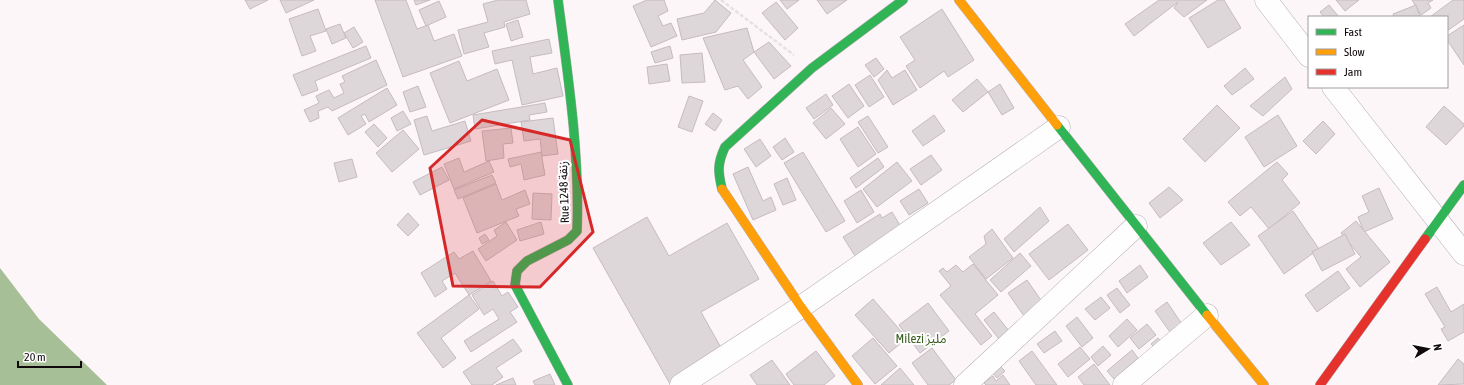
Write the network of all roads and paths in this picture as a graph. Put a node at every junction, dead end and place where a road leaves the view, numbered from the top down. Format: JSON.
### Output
{"nodes":[{"id":1,"x":558,"y":0,"type":"edge"},
{"id":2,"x":721,"y":0,"type":"edge"},
{"id":3,"x":903,"y":0,"type":"edge"},
{"id":4,"x":959,"y":0,"type":"edge"},
{"id":5,"x":1266,"y":0,"type":"edge"},
{"id":6,"x":1308,"y":55,"type":"edge"},
{"id":7,"x":812,"y":68,"type":"junction"},
{"id":8,"x":1334,"y":88,"type":"edge"},
{"id":9,"x":1058,"y":127,"type":"junction"},
{"id":10,"x":1464,"y":185,"type":"edge"},
{"id":11,"x":1438,"y":221,"type":"junction"},
{"id":12,"x":1136,"y":226,"type":"junction"},
{"id":13,"x":1464,"y":254,"type":"edge"},
{"id":14,"x":801,"y":307,"type":"junction"},
{"id":15,"x":1206,"y":315,"type":"junction"},
{"id":16,"x":696,"y":381,"type":"edge"},
{"id":17,"x":568,"y":385,"type":"edge"},
{"id":18,"x":858,"y":385,"type":"edge"},
{"id":19,"x":965,"y":385,"type":"edge"},
{"id":20,"x":1124,"y":385,"type":"edge"},
{"id":21,"x":1264,"y":385,"type":"edge"},
{"id":22,"x":1320,"y":385,"type":"edge"}],
"edges":[{"from":1,"to":17,"type":"street","name":"Rue 1248 زنقة"},
{"from":2,"to":7,"type":"path"},
{"from":3,"to":7,"type":"street"},
{"from":4,"to":9,"type":"street"},
{"from":5,"to":6,"type":"street"},
{"from":7,"to":14,"type":"street"},
{"from":8,"to":11,"type":"street"},
{"from":9,"to":12,"type":"street"},
{"from":9,"to":14,"type":"street"},
{"from":10,"to":11,"type":"street"},
{"from":11,"to":13,"type":"street"},
{"from":11,"to":22,"type":"street"},
{"from":12,"to":15,"type":"street"},
{"from":12,"to":19,"type":"street"},
{"from":14,"to":16,"type":"street"},
{"from":14,"to":18,"type":"street"},
{"from":15,"to":20,"type":"street"},
{"from":15,"to":21,"type":"street"}]}
